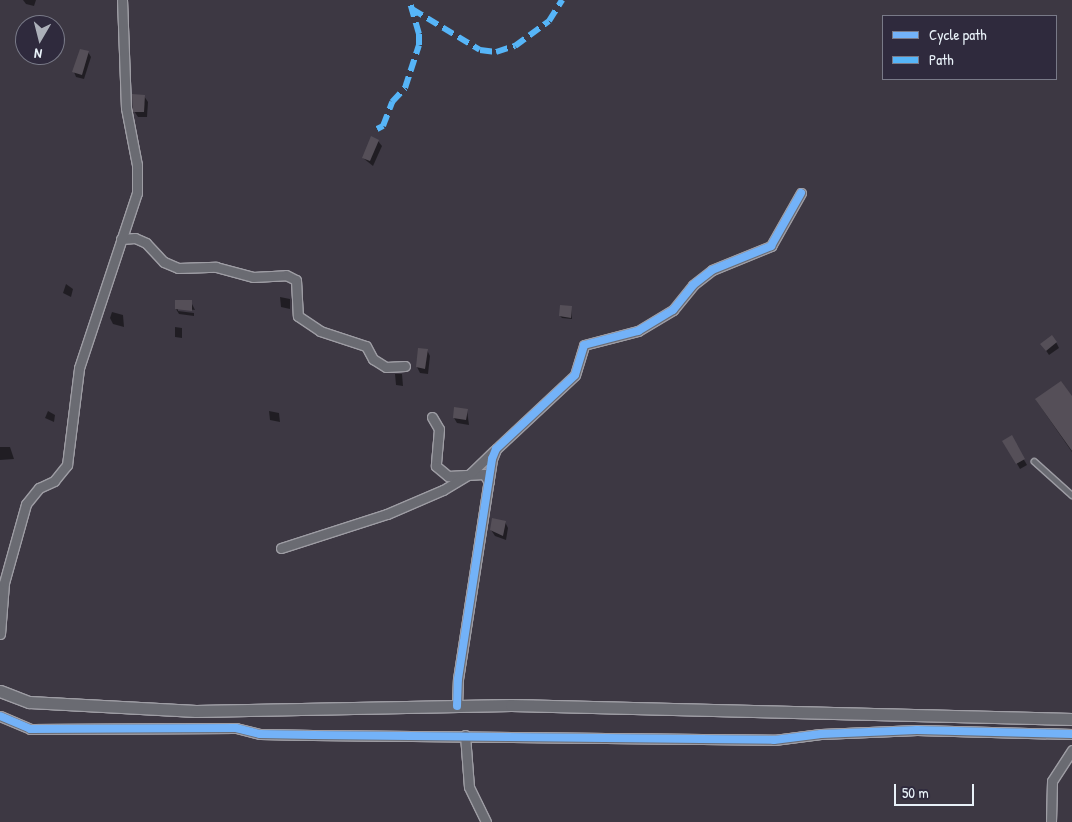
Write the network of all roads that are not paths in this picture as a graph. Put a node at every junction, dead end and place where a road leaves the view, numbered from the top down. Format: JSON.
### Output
{"nodes":[{"id":1,"x":122,"y":0,"type":"edge"},
{"id":2,"x":801,"y":194,"type":"dead end"},
{"id":3,"x":121,"y":239,"type":"junction"},
{"id":4,"x":405,"y":366,"type":"dead end"},
{"id":5,"x":432,"y":417,"type":"dead end"},
{"id":6,"x":496,"y":449,"type":"junction"},
{"id":7,"x":1034,"y":461,"type":"dead end"},
{"id":8,"x":471,"y":473,"type":"junction"},
{"id":9,"x":489,"y":482,"type":"junction"},
{"id":10,"x":1072,"y":495,"type":"edge"},
{"id":11,"x":281,"y":548,"type":"dead end"},
{"id":12,"x":0,"y":634,"type":"edge"},
{"id":13,"x":0,"y":691,"type":"edge"},
{"id":14,"x":457,"y":706,"type":"junction"},
{"id":15,"x":0,"y":716,"type":"edge"},
{"id":16,"x":1072,"y":719,"type":"edge"},
{"id":17,"x":1072,"y":734,"type":"edge"},
{"id":18,"x":465,"y":735,"type":"junction"},
{"id":19,"x":1072,"y":750,"type":"edge"},
{"id":20,"x":486,"y":822,"type":"edge"},
{"id":21,"x":1051,"y":822,"type":"edge"}],
"edges":[{"from":1,"to":3,"type":"street"},
{"from":2,"to":6,"type":"street"},
{"from":3,"to":4,"type":"street"},
{"from":3,"to":12,"type":"street"},
{"from":5,"to":8,"type":"street"},
{"from":6,"to":8,"type":"street"},
{"from":6,"to":9,"type":"street"},
{"from":7,"to":10,"type":"lane"},
{"from":8,"to":9,"type":"street"},
{"from":8,"to":11,"type":"street"},
{"from":9,"to":14,"type":"street"},
{"from":13,"to":14,"type":"street"},
{"from":14,"to":16,"type":"street"},
{"from":15,"to":18,"type":"street"},
{"from":17,"to":18,"type":"street"},
{"from":18,"to":20,"type":"street"},
{"from":19,"to":21,"type":"street"}]}
